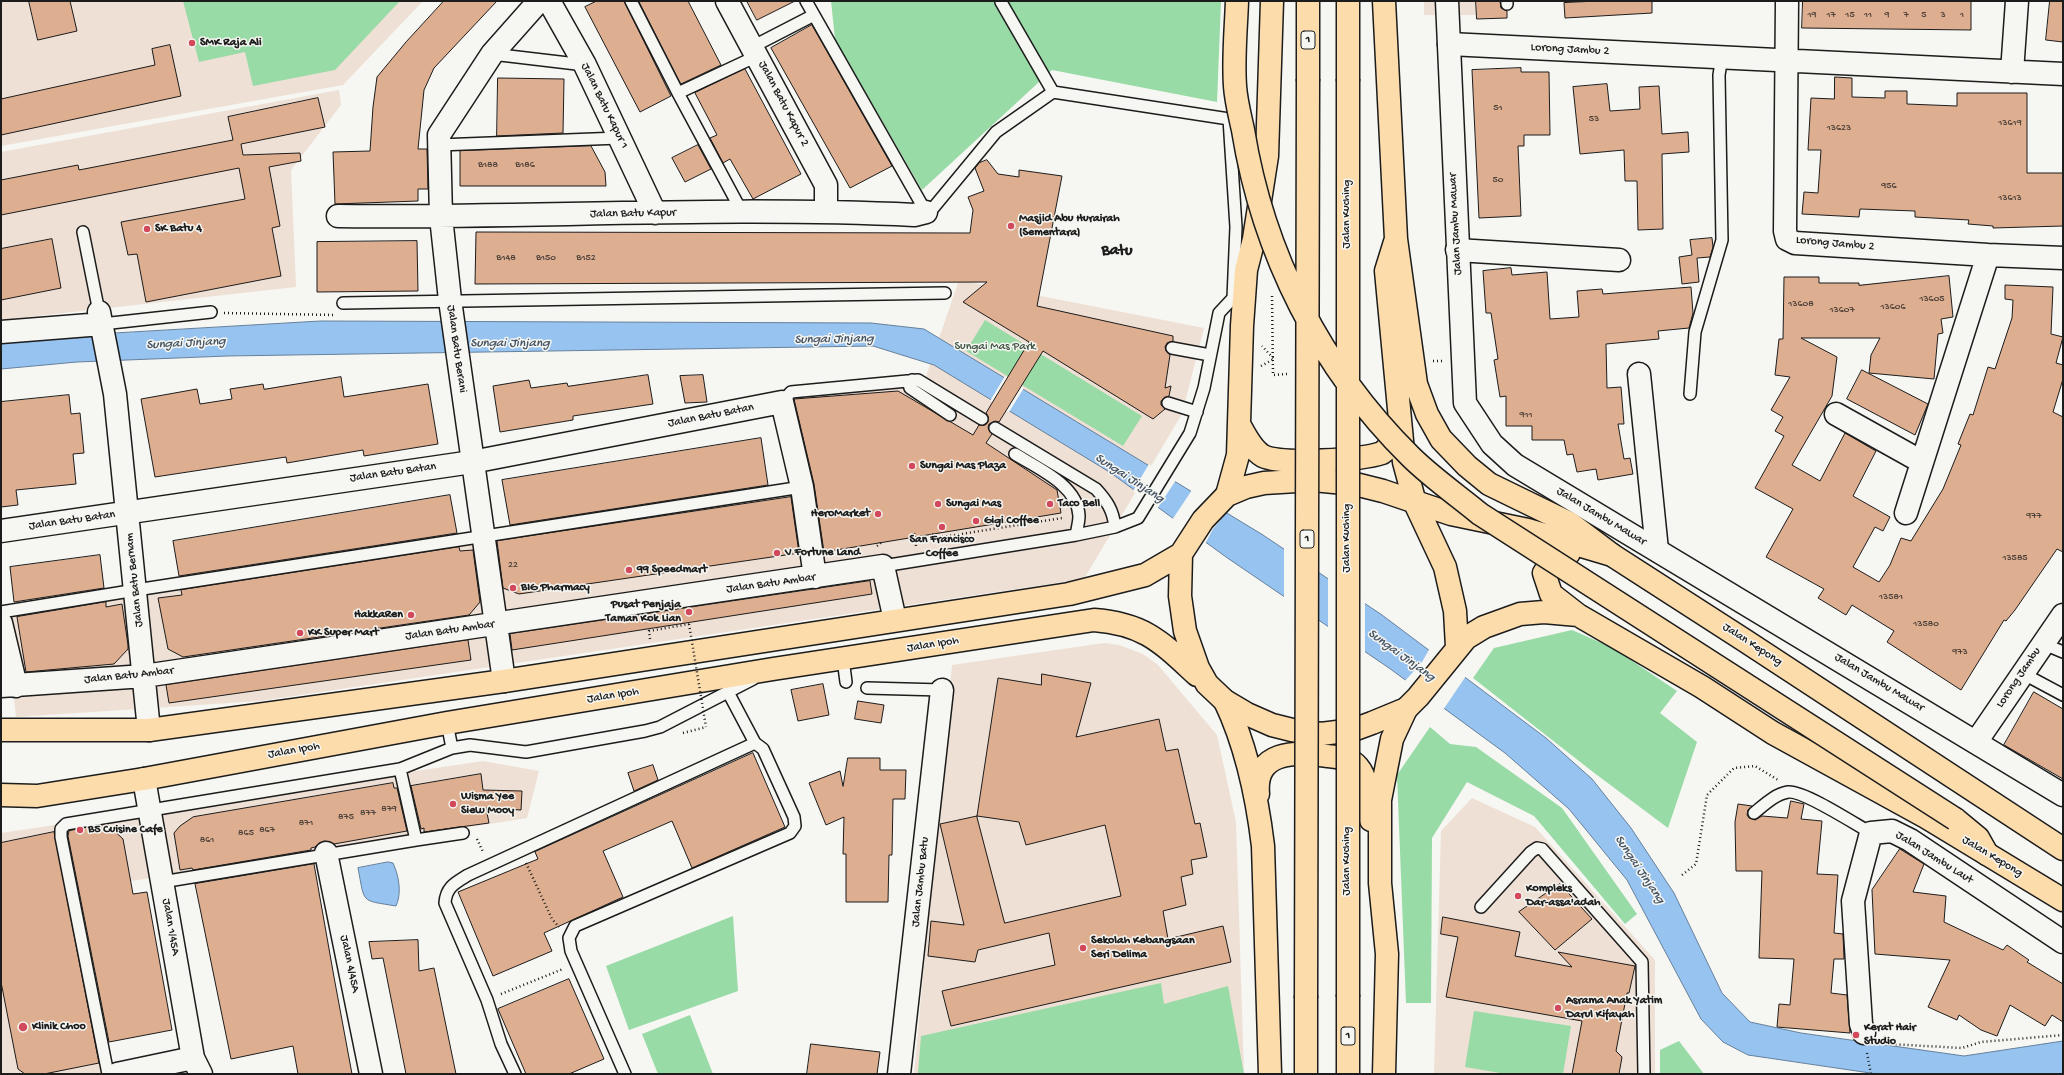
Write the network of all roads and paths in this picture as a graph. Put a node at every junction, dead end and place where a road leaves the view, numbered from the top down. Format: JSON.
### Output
{"nodes":[{"id":1,"x":539,"y":1,"type":"edge"},
{"id":2,"x":548,"y":1,"type":"edge"},
{"id":3,"x":631,"y":1,"type":"edge"},
{"id":4,"x":727,"y":1,"type":"edge"},
{"id":5,"x":806,"y":1,"type":"edge"},
{"id":6,"x":1237,"y":1,"type":"edge"},
{"id":7,"x":1272,"y":1,"type":"edge"},
{"id":8,"x":1308,"y":1,"type":"edge"},
{"id":9,"x":1348,"y":1,"type":"edge"},
{"id":10,"x":1384,"y":1,"type":"edge"},
{"id":11,"x":1447,"y":1,"type":"edge"},
{"id":12,"x":1787,"y":1,"type":"edge"},
{"id":13,"x":2017,"y":1,"type":"edge"},
{"id":14,"x":1001,"y":2,"type":"edge"},
{"id":15,"x":814,"y":15,"type":"junction"},
{"id":16,"x":1449,"y":44,"type":"junction"},
{"id":17,"x":754,"y":51,"type":"junction"},
{"id":18,"x":492,"y":54,"type":"junction"},
{"id":19,"x":1722,"y":57,"type":"junction"},
{"id":20,"x":1787,"y":61,"type":"junction"},
{"id":21,"x":585,"y":65,"type":"junction"},
{"id":22,"x":2012,"y":72,"type":"junction"},
{"id":23,"x":2063,"y":74,"type":"edge"},
{"id":24,"x":1053,"y":92,"type":"junction"},
{"id":25,"x":678,"y":93,"type":"junction"},
{"id":26,"x":619,"y":138,"type":"junction"},
{"id":27,"x":439,"y":145,"type":"junction"},
{"id":28,"x":826,"y":211,"type":"junction"},
{"id":29,"x":742,"y":212,"type":"junction"},
{"id":30,"x":926,"y":212,"type":"junction"},
{"id":31,"x":655,"y":213,"type":"junction"},
{"id":32,"x":338,"y":216,"type":"dead end"},
{"id":33,"x":441,"y":217,"type":"junction"},
{"id":34,"x":83,"y":232,"type":"dead end"},
{"id":35,"x":1396,"y":239,"type":"junction"},
{"id":36,"x":1457,"y":250,"type":"junction"},
{"id":37,"x":1988,"y":255,"type":"junction"},
{"id":38,"x":2063,"y":258,"type":"edge"},
{"id":39,"x":1619,"y":260,"type":"dead end"},
{"id":40,"x":1246,"y":270,"type":"junction"},
{"id":41,"x":945,"y":293,"type":"dead end"},
{"id":42,"x":1233,"y":298,"type":"junction"},
{"id":43,"x":343,"y":303,"type":"dead end"},
{"id":44,"x":451,"y":310,"type":"junction"},
{"id":45,"x":211,"y":312,"type":"dead end"},
{"id":46,"x":102,"y":324,"type":"junction"},
{"id":47,"x":1,"y":332,"type":"edge"},
{"id":48,"x":1172,"y":348,"type":"dead end"},
{"id":49,"x":1210,"y":356,"type":"junction"},
{"id":50,"x":1639,"y":374,"type":"dead end"},
{"id":51,"x":912,"y":380,"type":"junction"},
{"id":52,"x":1690,"y":394,"type":"dead end"},
{"id":53,"x":782,"y":402,"type":"junction"},
{"id":54,"x":1168,"y":403,"type":"dead end"},
{"id":55,"x":1196,"y":412,"type":"junction"},
{"id":56,"x":1400,"y":414,"type":"junction"},
{"id":57,"x":1836,"y":414,"type":"dead end"},
{"id":58,"x":950,"y":415,"type":"dead end"},
{"id":59,"x":982,"y":419,"type":"dead end"},
{"id":60,"x":1239,"y":424,"type":"junction"},
{"id":61,"x":995,"y":428,"type":"dead end"},
{"id":62,"x":1015,"y":454,"type":"dead end"},
{"id":63,"x":472,"y":462,"type":"junction"},
{"id":64,"x":1922,"y":462,"type":"junction"},
{"id":65,"x":802,"y":487,"type":"junction"},
{"id":66,"x":1224,"y":497,"type":"junction"},
{"id":67,"x":1415,"y":503,"type":"junction"},
{"id":68,"x":128,"y":513,"type":"junction"},
{"id":69,"x":1906,"y":513,"type":"dead end"},
{"id":70,"x":1062,"y":518,"type":"dead end"},
{"id":71,"x":1115,"y":527,"type":"junction"},
{"id":72,"x":1,"y":531,"type":"edge"},
{"id":73,"x":914,"y":533,"type":"dead end"},
{"id":74,"x":932,"y":534,"type":"dead end"},
{"id":75,"x":1076,"y":535,"type":"junction"},
{"id":76,"x":483,"y":537,"type":"junction"},
{"id":77,"x":916,"y":542,"type":"dead end"},
{"id":78,"x":1183,"y":550,"type":"junction"},
{"id":79,"x":1657,"y":550,"type":"junction"},
{"id":80,"x":1612,"y":555,"type":"junction"},
{"id":81,"x":883,"y":566,"type":"junction"},
{"id":82,"x":815,"y":577,"type":"junction"},
{"id":83,"x":136,"y":590,"type":"junction"},
{"id":84,"x":1,"y":612,"type":"edge"},
{"id":85,"x":1578,"y":615,"type":"junction"},
{"id":86,"x":2063,"y":615,"type":"edge"},
{"id":87,"x":894,"y":620,"type":"junction"},
{"id":88,"x":1,"y":623,"type":"edge"},
{"id":89,"x":496,"y":625,"type":"junction"},
{"id":90,"x":650,"y":639,"type":"dead end"},
{"id":91,"x":2044,"y":641,"type":"junction"},
{"id":92,"x":1457,"y":647,"type":"junction"},
{"id":93,"x":2063,"y":652,"type":"edge"},
{"id":94,"x":842,"y":659,"type":"junction"},
{"id":95,"x":773,"y":669,"type":"junction"},
{"id":96,"x":2022,"y":673,"type":"junction"},
{"id":97,"x":144,"y":676,"type":"junction"},
{"id":98,"x":504,"y":681,"type":"junction"},
{"id":99,"x":846,"y":682,"type":"dead end"},
{"id":100,"x":1207,"y":684,"type":"junction"},
{"id":101,"x":8,"y":686,"type":"edge"},
{"id":102,"x":867,"y":688,"type":"dead end"},
{"id":103,"x":942,"y":690,"type":"joint"},
{"id":104,"x":728,"y":692,"type":"junction"},
{"id":105,"x":2063,"y":695,"type":"edge"},
{"id":106,"x":1225,"y":701,"type":"junction"},
{"id":107,"x":1412,"y":703,"type":"junction"},
{"id":108,"x":447,"y":723,"type":"junction"},
{"id":109,"x":706,"y":727,"type":"dead end"},
{"id":110,"x":1,"y":730,"type":"edge"},
{"id":111,"x":149,"y":730,"type":"junction"},
{"id":112,"x":1976,"y":742,"type":"junction"},
{"id":113,"x":755,"y":743,"type":"junction"},
{"id":114,"x":1,"y":745,"type":"edge"},
{"id":115,"x":452,"y":748,"type":"junction"},
{"id":116,"x":400,"y":770,"type":"junction"},
{"id":117,"x":144,"y":779,"type":"junction"},
{"id":118,"x":1790,"y":792,"type":"junction"},
{"id":119,"x":1,"y":795,"type":"edge"},
{"id":120,"x":2063,"y":795,"type":"edge"},
{"id":121,"x":37,"y":796,"type":"junction"},
{"id":122,"x":1,"y":809,"type":"edge"},
{"id":123,"x":150,"y":810,"type":"junction"},
{"id":124,"x":1259,"y":811,"type":"junction"},
{"id":125,"x":1754,"y":813,"type":"dead end"},
{"id":126,"x":463,"y":833,"type":"joint"},
{"id":127,"x":1871,"y":833,"type":"junction"},
{"id":128,"x":416,"y":840,"type":"junction"},
{"id":129,"x":2063,"y":849,"type":"edge"},
{"id":130,"x":520,"y":852,"type":"junction"},
{"id":131,"x":326,"y":853,"type":"junction"},
{"id":132,"x":1987,"y":854,"type":"junction"},
{"id":133,"x":490,"y":866,"type":"junction"},
{"id":134,"x":1682,"y":875,"type":"dead end"},
{"id":135,"x":162,"y":882,"type":"junction"},
{"id":136,"x":1380,"y":883,"type":"junction"},
{"id":137,"x":2063,"y":900,"type":"edge"},
{"id":138,"x":1481,"y":907,"type":"dead end"},
{"id":139,"x":569,"y":938,"type":"junction"},
{"id":140,"x":2063,"y":942,"type":"edge"},
{"id":141,"x":576,"y":963,"type":"junction"},
{"id":142,"x":487,"y":1000,"type":"junction"},
{"id":143,"x":2063,"y":1035,"type":"edge"},
{"id":144,"x":1865,"y":1040,"type":"joint"},
{"id":145,"x":1889,"y":1044,"type":"dead end"},
{"id":146,"x":197,"y":1066,"type":"edge"},
{"id":147,"x":108,"y":1074,"type":"edge"},
{"id":148,"x":117,"y":1074,"type":"edge"},
{"id":149,"x":371,"y":1074,"type":"edge"},
{"id":150,"x":515,"y":1074,"type":"edge"},
{"id":151,"x":625,"y":1074,"type":"edge"},
{"id":152,"x":899,"y":1074,"type":"edge"},
{"id":153,"x":1270,"y":1074,"type":"edge"},
{"id":154,"x":1306,"y":1074,"type":"edge"},
{"id":155,"x":1348,"y":1074,"type":"edge"},
{"id":156,"x":1384,"y":1074,"type":"edge"},
{"id":157,"x":1644,"y":1074,"type":"edge"},
{"id":158,"x":1871,"y":1074,"type":"edge"}],
"edges":[{"from":1,"to":18,"type":"street","name":"Jalan Batu Berani"},
{"from":2,"to":21,"type":"street","name":"Jalan Batu Kapur 1"},
{"from":3,"to":25,"type":"lane"},
{"from":4,"to":17,"type":"street","name":"Jalan Batu Kapur 2"},
{"from":5,"to":15,"type":"lane"},
{"from":6,"to":132,"type":"main road","bridge":true},
{"from":7,"to":40,"type":"main road"},
{"from":8,"to":154,"type":"main road","number":"1","bridge":true},
{"from":9,"to":155,"type":"main road","name":"Jalan Kuching","number":"1","bridge":true},
{"from":10,"to":35,"type":"main road"},
{"from":11,"to":16,"type":"street","name":"Jalan Jambu Mawar"},
{"from":12,"to":20,"type":"street","name":"Lorong Jambu 2"},
{"from":13,"to":22,"type":"street"},
{"from":14,"to":24,"type":"lane"},
{"from":15,"to":17,"type":"lane"},
{"from":15,"to":30,"type":"lane"},
{"from":16,"to":19,"type":"street","name":"Lorong Jambu 2"},
{"from":16,"to":36,"type":"street","name":"Jalan Jambu Mawar"},
{"from":17,"to":25,"type":"lane"},
{"from":17,"to":28,"type":"street","name":"Jalan Batu Kapur 2"},
{"from":18,"to":21,"type":"lane"},
{"from":18,"to":27,"type":"street","name":"Jalan Batu Berani"},
{"from":19,"to":20,"type":"street","name":"Lorong Jambu 2"},
{"from":19,"to":52,"type":"lane"},
{"from":20,"to":22,"type":"street","name":"Lorong Jambu 2"},
{"from":20,"to":37,"type":"street","name":"Lorong Jambu 2"},
{"from":21,"to":26,"type":"street","name":"Jalan Batu Kapur 1"},
{"from":22,"to":23,"type":"street","name":"Lorong Jambu 2"},
{"from":24,"to":30,"type":"lane"},
{"from":24,"to":42,"type":"lane"},
{"from":25,"to":29,"type":"lane"},
{"from":26,"to":27,"type":"lane"},
{"from":26,"to":31,"type":"street","name":"Jalan Batu Kapur 1"},
{"from":27,"to":33,"type":"street","name":"Jalan Batu Berani"},
{"from":28,"to":29,"type":"street","name":"Jalan Batu Kapur"},
{"from":28,"to":30,"type":"street","name":"Jalan Batu Kapur"},
{"from":29,"to":31,"type":"street","name":"Jalan Batu Kapur"},
{"from":31,"to":33,"type":"street","name":"Jalan Batu Kapur"},
{"from":32,"to":33,"type":"street","name":"Jalan Batu Kapur"},
{"from":33,"to":44,"type":"street","name":"Jalan Batu Berani"},
{"from":34,"to":46,"type":"lane"},
{"from":35,"to":56,"type":"main road"},
{"from":35,"to":80,"type":"main road"},
{"from":36,"to":39,"type":"street"},
{"from":36,"to":79,"type":"street","name":"Jalan Jambu Mawar"},
{"from":37,"to":38,"type":"street","name":"Lorong Jambu 2"},
{"from":37,"to":64,"type":"street"},
{"from":40,"to":42,"type":"lane"},
{"from":40,"to":60,"type":"main road"},
{"from":41,"to":44,"type":"lane"},
{"from":42,"to":49,"type":"lane"},
{"from":43,"to":44,"type":"lane"},
{"from":44,"to":63,"type":"street","name":"Jalan Batu Berani"},
{"from":45,"to":46,"type":"lane"},
{"from":46,"to":47,"type":"street"},
{"from":46,"to":68,"type":"street","name":"Jalan Batu Bernam"},
{"from":48,"to":49,"type":"lane"},
{"from":49,"to":55,"type":"lane"},
{"from":50,"to":79,"type":"street"},
{"from":51,"to":53,"type":"lane"},
{"from":51,"to":58,"type":"lane"},
{"from":51,"to":59,"type":"lane"},
{"from":53,"to":63,"type":"street","name":"Jalan Batu Batan"},
{"from":53,"to":65,"type":"street"},
{"from":54,"to":55,"type":"lane"},
{"from":55,"to":71,"type":"lane"},
{"from":56,"to":60,"type":"main road"},
{"from":56,"to":67,"type":"main road"},
{"from":57,"to":64,"type":"street"},
{"from":60,"to":66,"type":"main road"},
{"from":61,"to":71,"type":"lane"},
{"from":62,"to":75,"type":"lane"},
{"from":63,"to":68,"type":"street","name":"Jalan Batu Batan"},
{"from":63,"to":76,"type":"street","name":"Jalan Batu Berani"},
{"from":64,"to":69,"type":"street"},
{"from":65,"to":76,"type":"lane"},
{"from":65,"to":82,"type":"street"},
{"from":66,"to":67,"type":"main road","name":"Jalan Kepong"},
{"from":66,"to":78,"type":"main road"},
{"from":67,"to":80,"type":"main road","name":"Jalan Kepong"},
{"from":67,"to":92,"type":"main road"},
{"from":68,"to":72,"type":"street","name":"Jalan Batu Batan"},
{"from":68,"to":83,"type":"street","name":"Jalan Batu Bernam"},
{"from":70,"to":74,"type":"path"},
{"from":71,"to":75,"type":"lane"},
{"from":73,"to":77,"type":"path"},
{"from":75,"to":81,"type":"lane"},
{"from":76,"to":83,"type":"lane"},
{"from":76,"to":89,"type":"street","name":"Jalan Batu Berani"},
{"from":78,"to":87,"type":"main road"},
{"from":78,"to":100,"type":"main road"},
{"from":79,"to":112,"type":"street","name":"Jalan Jambu Mawar"},
{"from":80,"to":85,"type":"main road"},
{"from":80,"to":129,"type":"main road","name":"Jalan Kepong"},
{"from":81,"to":82,"type":"street","name":"Jalan Batu Ambar"},
{"from":81,"to":87,"type":"street"},
{"from":82,"to":89,"type":"street","name":"Jalan Batu Ambar"},
{"from":83,"to":84,"type":"lane"},
{"from":83,"to":97,"type":"street","name":"Jalan Batu Bernam"},
{"from":85,"to":92,"type":"main road","name":"Jalan Kepong"},
{"from":85,"to":132,"type":"main road","name":"Jalan Kepong"},
{"from":86,"to":91,"type":"street","name":"Lorong Jambu"},
{"from":87,"to":98,"type":"main road"},
{"from":88,"to":101,"type":"street"},
{"from":89,"to":97,"type":"street","name":"Jalan Batu Ambar"},
{"from":89,"to":98,"type":"street","name":"Jalan Batu Berani"},
{"from":90,"to":109,"type":"path","bridge":true},
{"from":91,"to":93,"type":"lane"},
{"from":91,"to":96,"type":"street","name":"Lorong Jambu"},
{"from":92,"to":107,"type":"main road","name":"Jalan Kepong"},
{"from":94,"to":95,"type":"main road","name":"Jalan Ipoh"},
{"from":94,"to":99,"type":"lane"},
{"from":94,"to":100,"type":"main road","name":"Jalan Ipoh"},
{"from":95,"to":104,"type":"lane"},
{"from":95,"to":108,"type":"main road","name":"Jalan Ipoh"},
{"from":96,"to":105,"type":"lane"},
{"from":96,"to":112,"type":"street","name":"Lorong Jambu"},
{"from":97,"to":101,"type":"street","name":"Jalan Batu Ambar"},
{"from":97,"to":111,"type":"street","name":"Jalan Batu Bernam"},
{"from":98,"to":111,"type":"main road"},
{"from":100,"to":106,"type":"main road","name":"Jalan Ipoh"},
{"from":102,"to":103,"type":"lane"},
{"from":103,"to":152,"type":"street","name":"Jalan Jambu Batu"},
{"from":104,"to":113,"type":"lane"},
{"from":104,"to":115,"type":"lane"},
{"from":106,"to":107,"type":"main road"},
{"from":106,"to":124,"type":"main road"},
{"from":107,"to":136,"type":"main road","name":"Jalan Kepong"},
{"from":108,"to":115,"type":"lane"},
{"from":108,"to":117,"type":"main road","name":"Jalan Ipoh"},
{"from":110,"to":111,"type":"main road"},
{"from":111,"to":114,"type":"main road"},
{"from":112,"to":120,"type":"street","name":"Jalan Jambu Mawar"},
{"from":113,"to":130,"type":"lane"},
{"from":113,"to":139,"type":"lane"},
{"from":115,"to":116,"type":"lane"},
{"from":116,"to":123,"type":"lane"},
{"from":116,"to":128,"type":"lane"},
{"from":117,"to":121,"type":"main road","name":"Jalan Ipoh"},
{"from":117,"to":123,"type":"street","name":"Jalan 1/45A"},
{"from":118,"to":125,"type":"lane"},
{"from":118,"to":127,"type":"lane"},
{"from":118,"to":134,"type":"path"},
{"from":119,"to":121,"type":"main road","name":"Jalan Ipoh"},
{"from":121,"to":122,"type":"main road"},
{"from":123,"to":135,"type":"street","name":"Jalan 1/45A"},
{"from":123,"to":147,"type":"lane"},
{"from":124,"to":136,"type":"main road"},
{"from":124,"to":153,"type":"main road"},
{"from":126,"to":128,"type":"lane"},
{"from":126,"to":133,"type":"path"},
{"from":127,"to":140,"type":"street","name":"Jalan Jambu Laut"},
{"from":127,"to":144,"type":"street"},
{"from":128,"to":131,"type":"lane"},
{"from":130,"to":133,"type":"lane"},
{"from":130,"to":139,"type":"path"},
{"from":131,"to":135,"type":"lane"},
{"from":131,"to":149,"type":"street","name":"Jalan 4/45A"},
{"from":132,"to":137,"type":"main road","name":"Jalan Kepong"},
{"from":133,"to":142,"type":"lane"},
{"from":135,"to":146,"type":"street","name":"Jalan 1/45A"},
{"from":136,"to":156,"type":"main road"},
{"from":138,"to":157,"type":"lane"},
{"from":139,"to":141,"type":"lane"},
{"from":141,"to":142,"type":"path"},
{"from":141,"to":151,"type":"lane"},
{"from":142,"to":150,"type":"lane"},
{"from":143,"to":145,"type":"path"},
{"from":144,"to":158,"type":"path"},
{"from":146,"to":148,"type":"street"}]}
